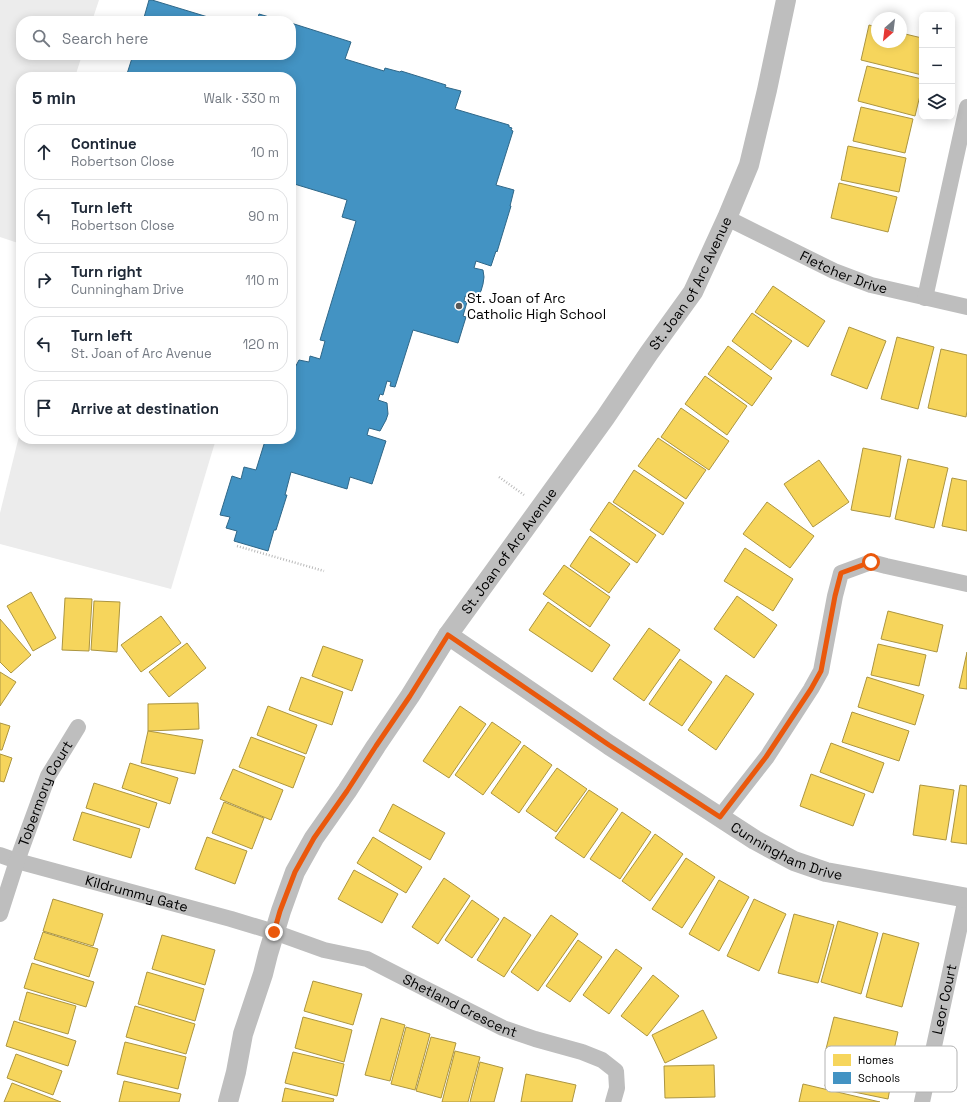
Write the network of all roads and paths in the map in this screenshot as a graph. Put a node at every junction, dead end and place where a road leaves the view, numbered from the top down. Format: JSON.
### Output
{"nodes":[{"id":1,"x":786,"y":0,"type":"edge"},
{"id":2,"x":967,"y":107,"type":"edge"},
{"id":3,"x":727,"y":218,"type":"junction"},
{"id":4,"x":925,"y":298,"type":"junction"},
{"id":5,"x":967,"y":307,"type":"edge"},
{"id":6,"x":498,"y":477,"type":"dead end"},
{"id":7,"x":541,"y":507,"type":"junction"},
{"id":8,"x":237,"y":546,"type":"dead end"},
{"id":9,"x":324,"y":571,"type":"dead end"},
{"id":10,"x":967,"y":584,"type":"edge"},
{"id":11,"x":448,"y":635,"type":"junction"},
{"id":12,"x":78,"y":727,"type":"dead end"},
{"id":13,"x":720,"y":817,"type":"junction"},
{"id":14,"x":0,"y":855,"type":"edge"},
{"id":15,"x":17,"y":861,"type":"junction"},
{"id":16,"x":967,"y":898,"type":"edge"},
{"id":17,"x":0,"y":914,"type":"edge"},
{"id":18,"x":274,"y":932,"type":"junction"},
{"id":19,"x":934,"y":1046,"type":"edge"},
{"id":20,"x":924,"y":1092,"type":"edge"},
{"id":21,"x":228,"y":1102,"type":"edge"},
{"id":22,"x":614,"y":1102,"type":"edge"},
{"id":23,"x":922,"y":1102,"type":"edge"}],
"edges":[{"from":1,"to":3,"type":"street","name":"St. Joan of Arc Avenue"},
{"from":2,"to":4,"type":"street"},
{"from":3,"to":4,"type":"street","name":"Fletcher Drive"},
{"from":3,"to":7,"type":"street","name":"St. Joan of Arc Avenue"},
{"from":4,"to":5,"type":"street","name":"Fletcher Drive"},
{"from":6,"to":7,"type":"path"},
{"from":7,"to":11,"type":"street","name":"St. Joan of Arc Avenue"},
{"from":8,"to":9,"type":"path"},
{"from":10,"to":13,"type":"street"},
{"from":11,"to":13,"type":"street","name":"Cunningham Drive"},
{"from":11,"to":18,"type":"street","name":"St. Joan of Arc Avenue"},
{"from":12,"to":15,"type":"street","name":"Tobermory Court"},
{"from":13,"to":16,"type":"street","name":"Cunningham Drive"},
{"from":14,"to":15,"type":"street","name":"Kildrummy Gate"},
{"from":15,"to":17,"type":"street","name":"Tobermory Court"},
{"from":15,"to":18,"type":"street","name":"Kildrummy Gate"},
{"from":16,"to":19,"type":"street","name":"Leor Court"},
{"from":18,"to":21,"type":"street","name":"St. Joan of Arc Avenue"},
{"from":18,"to":22,"type":"street","name":"Shetland Crescent"},
{"from":20,"to":23,"type":"street","name":"Leor Court"}]}
